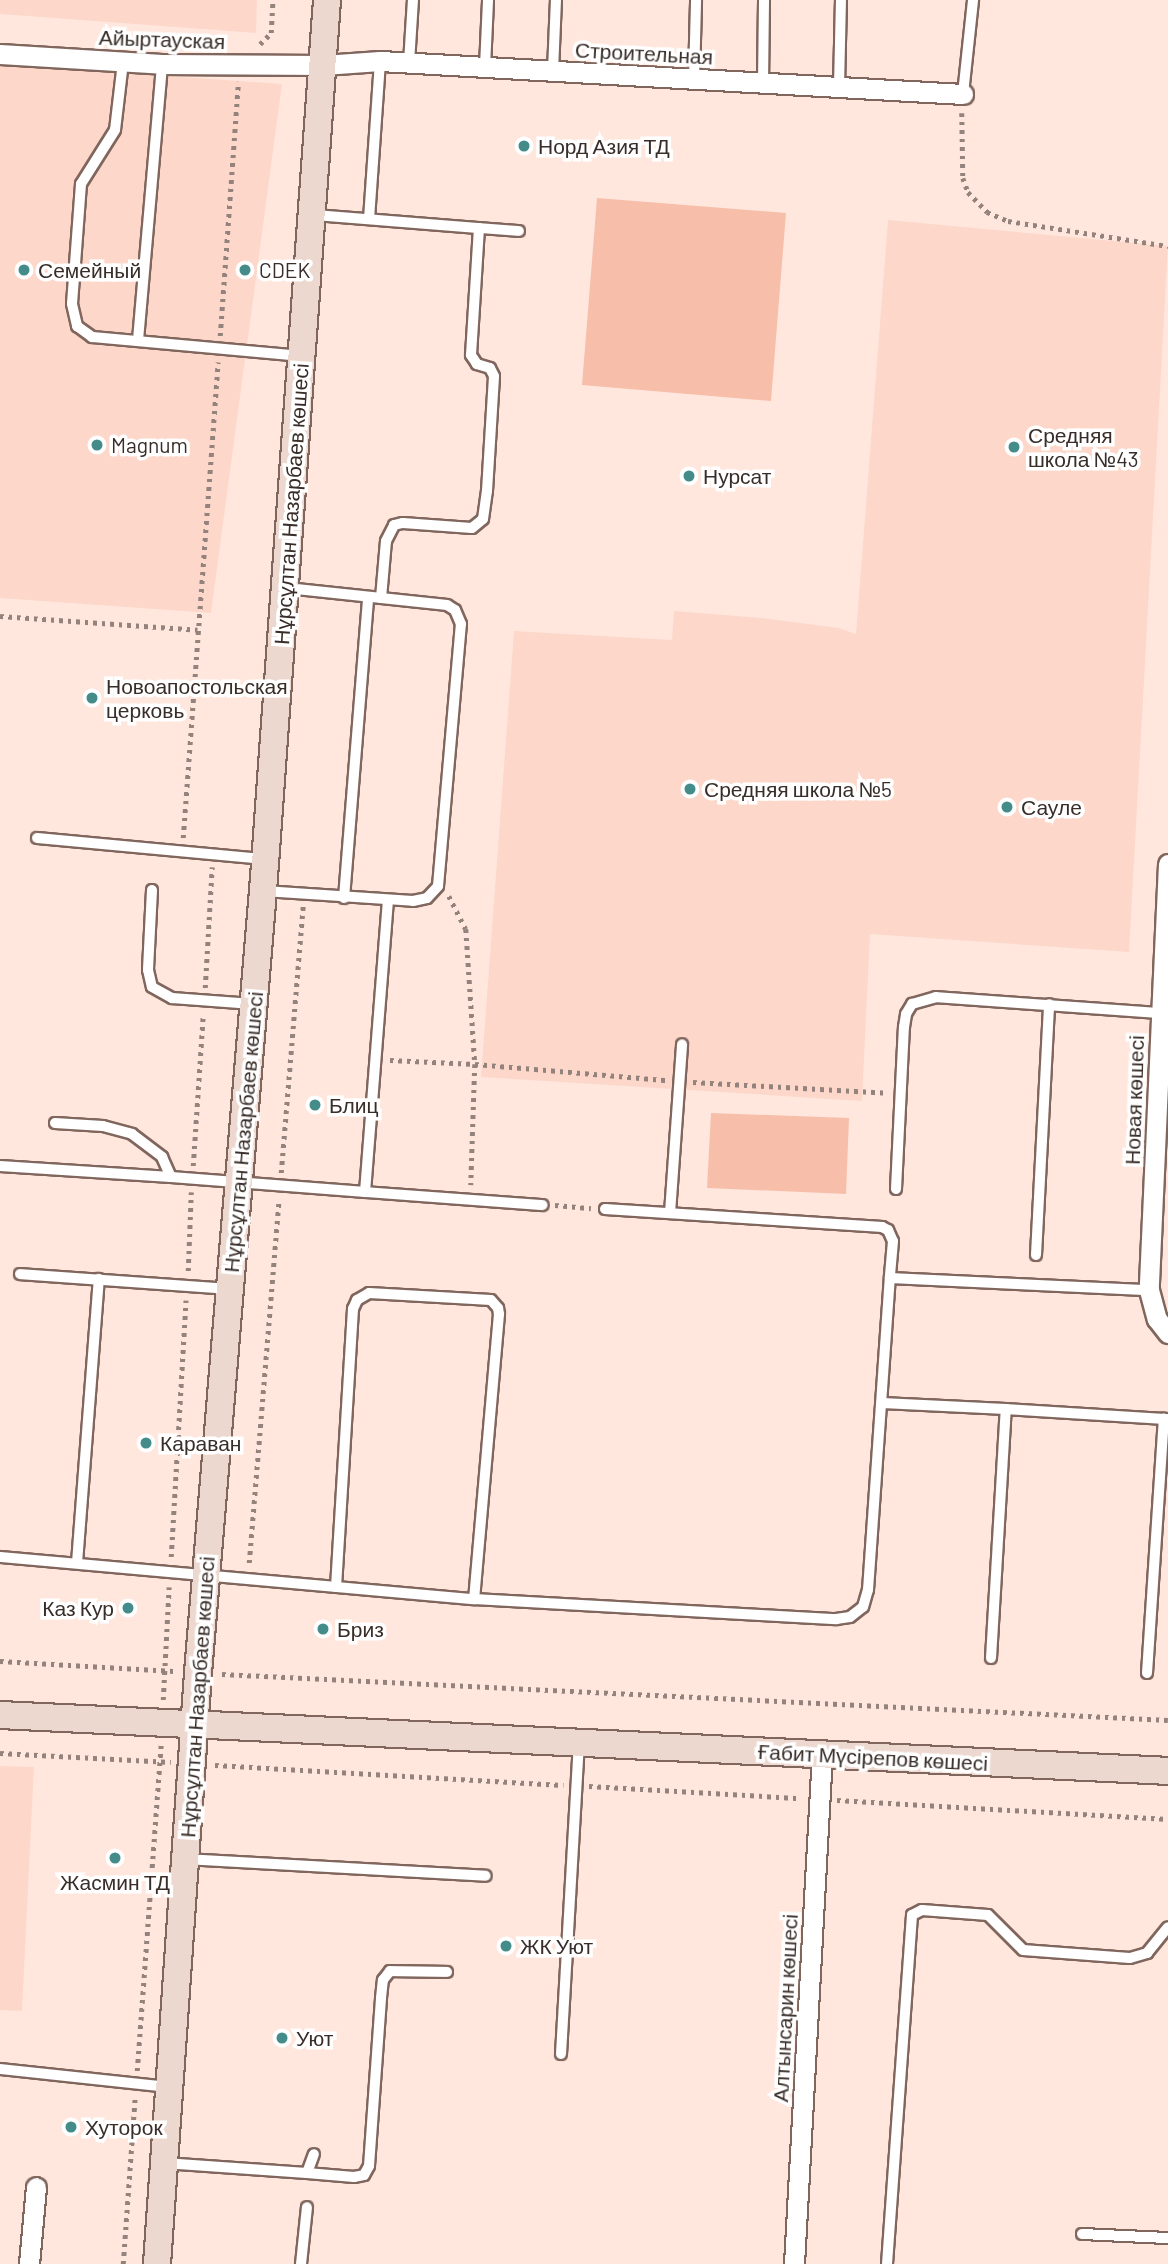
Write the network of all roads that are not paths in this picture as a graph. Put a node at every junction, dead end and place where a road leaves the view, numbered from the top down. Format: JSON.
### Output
{"nodes":[{"id":1,"x":327,"y":0,"type":"edge"},
{"id":2,"x":413,"y":0,"type":"edge"},
{"id":3,"x":488,"y":0,"type":"edge"},
{"id":4,"x":556,"y":0,"type":"edge"},
{"id":5,"x":696,"y":0,"type":"edge"},
{"id":6,"x":764,"y":0,"type":"edge"},
{"id":7,"x":841,"y":0,"type":"edge"},
{"id":8,"x":973,"y":0,"type":"edge"},
{"id":9,"x":0,"y":54,"type":"edge"},
{"id":10,"x":380,"y":61,"type":"junction"},
{"id":11,"x":123,"y":62,"type":"junction"},
{"id":12,"x":408,"y":63,"type":"junction"},
{"id":13,"x":162,"y":64,"type":"junction"},
{"id":14,"x":323,"y":65,"type":"junction"},
{"id":15,"x":485,"y":67,"type":"junction"},
{"id":16,"x":553,"y":71,"type":"junction"},
{"id":17,"x":694,"y":79,"type":"junction"},
{"id":18,"x":762,"y":83,"type":"junction"},
{"id":19,"x":839,"y":87,"type":"junction"},
{"id":20,"x":963,"y":94,"type":"joint"},
{"id":21,"x":314,"y":215,"type":"junction"},
{"id":22,"x":369,"y":219,"type":"junction"},
{"id":23,"x":479,"y":228,"type":"junction"},
{"id":24,"x":519,"y":231,"type":"dead end"},
{"id":25,"x":138,"y":340,"type":"junction"},
{"id":26,"x":302,"y":356,"type":"junction"},
{"id":27,"x":284,"y":588,"type":"junction"},
{"id":28,"x":368,"y":598,"type":"junction"},
{"id":29,"x":381,"y":598,"type":"junction"},
{"id":30,"x":37,"y":838,"type":"dead end"},
{"id":31,"x":265,"y":859,"type":"junction"},
{"id":32,"x":1168,"y":864,"type":"edge"},
{"id":33,"x":1168,"y":872,"type":"edge"},
{"id":34,"x":152,"y":890,"type":"dead end"},
{"id":35,"x":263,"y":891,"type":"junction"},
{"id":36,"x":344,"y":898,"type":"junction"},
{"id":37,"x":388,"y":901,"type":"junction"},
{"id":38,"x":254,"y":1004,"type":"junction"},
{"id":39,"x":1049,"y":1004,"type":"junction"},
{"id":40,"x":1160,"y":1013,"type":"junction"},
{"id":41,"x":682,"y":1044,"type":"dead end"},
{"id":42,"x":55,"y":1122,"type":"dead end"},
{"id":43,"x":0,"y":1166,"type":"edge"},
{"id":44,"x":171,"y":1177,"type":"junction"},
{"id":45,"x":238,"y":1183,"type":"junction"},
{"id":46,"x":896,"y":1189,"type":"dead end"},
{"id":47,"x":365,"y":1192,"type":"junction"},
{"id":48,"x":543,"y":1205,"type":"road end"},
{"id":49,"x":605,"y":1209,"type":"road end"},
{"id":50,"x":670,"y":1213,"type":"junction"},
{"id":51,"x":1035,"y":1255,"type":"dead end"},
{"id":52,"x":20,"y":1274,"type":"dead end"},
{"id":53,"x":891,"y":1278,"type":"junction"},
{"id":54,"x":99,"y":1279,"type":"junction"},
{"id":55,"x":229,"y":1289,"type":"junction"},
{"id":56,"x":1149,"y":1290,"type":"junction"},
{"id":57,"x":1168,"y":1333,"type":"edge"},
{"id":58,"x":882,"y":1403,"type":"junction"},
{"id":59,"x":1006,"y":1409,"type":"junction"},
{"id":60,"x":1166,"y":1419,"type":"edge"},
{"id":61,"x":0,"y":1557,"type":"edge"},
{"id":62,"x":77,"y":1563,"type":"junction"},
{"id":63,"x":205,"y":1576,"type":"junction"},
{"id":64,"x":336,"y":1587,"type":"junction"},
{"id":65,"x":474,"y":1599,"type":"junction"},
{"id":66,"x":991,"y":1658,"type":"dead end"},
{"id":67,"x":1147,"y":1673,"type":"dead end"},
{"id":68,"x":0,"y":1715,"type":"edge"},
{"id":69,"x":195,"y":1723,"type":"junction"},
{"id":70,"x":579,"y":1743,"type":"junction"},
{"id":71,"x":822,"y":1754,"type":"junction"},
{"id":72,"x":1168,"y":1771,"type":"edge"},
{"id":73,"x":185,"y":1858,"type":"junction"},
{"id":74,"x":486,"y":1876,"type":"dead end"},
{"id":75,"x":1168,"y":1927,"type":"edge"},
{"id":76,"x":447,"y":1972,"type":"dead end"},
{"id":77,"x":561,"y":2054,"type":"dead end"},
{"id":78,"x":0,"y":2069,"type":"edge"},
{"id":79,"x":169,"y":2087,"type":"junction"},
{"id":80,"x":314,"y":2154,"type":"dead end"},
{"id":81,"x":164,"y":2163,"type":"junction"},
{"id":82,"x":307,"y":2173,"type":"junction"},
{"id":83,"x":36,"y":2187,"type":"dead end"},
{"id":84,"x":307,"y":2207,"type":"dead end"},
{"id":85,"x":1082,"y":2234,"type":"dead end"},
{"id":86,"x":1168,"y":2238,"type":"edge"},
{"id":87,"x":29,"y":2264,"type":"edge"},
{"id":88,"x":157,"y":2264,"type":"edge"},
{"id":89,"x":301,"y":2264,"type":"edge"},
{"id":90,"x":794,"y":2264,"type":"edge"},
{"id":91,"x":887,"y":2264,"type":"edge"}],
"edges":[{"from":1,"to":14,"type":"main road","name":"Нұрсұлтан Назарбаев көшесі"},
{"from":2,"to":12,"type":"lane"},
{"from":3,"to":15,"type":"lane"},
{"from":4,"to":16,"type":"lane"},
{"from":5,"to":17,"type":"lane"},
{"from":6,"to":18,"type":"lane"},
{"from":7,"to":19,"type":"lane"},
{"from":8,"to":20,"type":"lane"},
{"from":9,"to":11,"type":"street","name":"Айыртауская"},
{"from":10,"to":12,"type":"street","name":"Строительная"},
{"from":10,"to":14,"type":"street","name":"Строительная"},
{"from":10,"to":22,"type":"lane"},
{"from":11,"to":13,"type":"street","name":"Айыртауская"},
{"from":11,"to":25,"type":"lane"},
{"from":12,"to":15,"type":"street","name":"Строительная"},
{"from":13,"to":14,"type":"street","name":"Айыртауская"},
{"from":13,"to":25,"type":"lane"},
{"from":14,"to":21,"type":"main road","name":"Нұрсұлтан Назарбаев көшесі"},
{"from":15,"to":16,"type":"street","name":"Строительная"},
{"from":16,"to":17,"type":"street","name":"Строительная"},
{"from":17,"to":18,"type":"street","name":"Строительная"},
{"from":18,"to":19,"type":"street","name":"Строительная"},
{"from":19,"to":20,"type":"street","name":"Строительная"},
{"from":21,"to":22,"type":"lane"},
{"from":21,"to":26,"type":"main road","name":"Нұрсұлтан Назарбаев көшесі"},
{"from":22,"to":23,"type":"lane"},
{"from":23,"to":24,"type":"lane"},
{"from":23,"to":29,"type":"lane"},
{"from":25,"to":26,"type":"lane"},
{"from":26,"to":27,"type":"main road","name":"Нұрсұлтан Назарбаев көшесі"},
{"from":27,"to":28,"type":"lane"},
{"from":27,"to":31,"type":"main road","name":"Нұрсұлтан Назарбаев көшесі"},
{"from":28,"to":29,"type":"lane"},
{"from":28,"to":36,"type":"lane"},
{"from":29,"to":37,"type":"lane"},
{"from":30,"to":31,"type":"lane"},
{"from":31,"to":35,"type":"main road","name":"Нұрсұлтан Назарбаев көшесі"},
{"from":32,"to":33,"type":"street","name":"Новая көшесі"},
{"from":33,"to":40,"type":"street","name":"Новая көшесі"},
{"from":34,"to":38,"type":"lane"},
{"from":35,"to":36,"type":"lane"},
{"from":35,"to":38,"type":"main road","name":"Нұрсұлтан Назарбаев көшесі"},
{"from":36,"to":37,"type":"lane"},
{"from":37,"to":47,"type":"lane"},
{"from":38,"to":45,"type":"main road","name":"Нұрсұлтан Назарбаев көшесі"},
{"from":39,"to":40,"type":"lane"},
{"from":39,"to":46,"type":"lane"},
{"from":39,"to":51,"type":"lane"},
{"from":40,"to":56,"type":"street","name":"Новая көшесі"},
{"from":41,"to":50,"type":"lane"},
{"from":42,"to":44,"type":"lane"},
{"from":43,"to":44,"type":"lane"},
{"from":44,"to":45,"type":"lane"},
{"from":45,"to":47,"type":"lane"},
{"from":45,"to":55,"type":"main road","name":"Нұрсұлтан Назарбаев көшесі"},
{"from":47,"to":48,"type":"lane"},
{"from":49,"to":50,"type":"lane"},
{"from":50,"to":53,"type":"lane"},
{"from":52,"to":54,"type":"lane"},
{"from":53,"to":56,"type":"lane"},
{"from":53,"to":58,"type":"lane"},
{"from":54,"to":55,"type":"lane"},
{"from":54,"to":62,"type":"lane"},
{"from":55,"to":63,"type":"main road","name":"Нұрсұлтан Назарбаев көшесі"},
{"from":56,"to":57,"type":"street","name":"Новая көшесі"},
{"from":58,"to":59,"type":"lane"},
{"from":58,"to":65,"type":"lane"},
{"from":59,"to":60,"type":"lane"},
{"from":59,"to":66,"type":"lane"},
{"from":60,"to":67,"type":"lane"},
{"from":61,"to":62,"type":"lane"},
{"from":62,"to":63,"type":"lane"},
{"from":63,"to":64,"type":"lane"},
{"from":63,"to":69,"type":"main road","name":"Нұрсұлтан Назарбаев көшесі"},
{"from":64,"to":65,"type":"lane"},
{"from":64,"to":65,"type":"lane"},
{"from":68,"to":69,"type":"main road"},
{"from":69,"to":70,"type":"main road","name":"Ғабит Мүсірепов көшесі"},
{"from":69,"to":73,"type":"main road","name":"Нұрсұлтан Назарбаев көшесі"},
{"from":70,"to":71,"type":"main road","name":"Ғабит Мүсірепов көшесі"},
{"from":70,"to":77,"type":"lane"},
{"from":71,"to":72,"type":"main road","name":"Ғабит Мүсірепов көшесі"},
{"from":71,"to":90,"type":"street","name":"Алтынсарин көшесі"},
{"from":73,"to":74,"type":"lane"},
{"from":73,"to":79,"type":"main road","name":"Нұрсұлтан Назарбаев көшесі"},
{"from":75,"to":91,"type":"lane"},
{"from":76,"to":82,"type":"lane"},
{"from":78,"to":79,"type":"lane"},
{"from":79,"to":81,"type":"main road","name":"Нұрсұлтан Назарбаев көшесі"},
{"from":80,"to":82,"type":"lane"},
{"from":81,"to":82,"type":"lane"},
{"from":81,"to":88,"type":"main road","name":"Нұрсұлтан Назарбаев көшесі"},
{"from":83,"to":87,"type":"street"},
{"from":84,"to":89,"type":"lane"},
{"from":85,"to":86,"type":"lane"}]}
